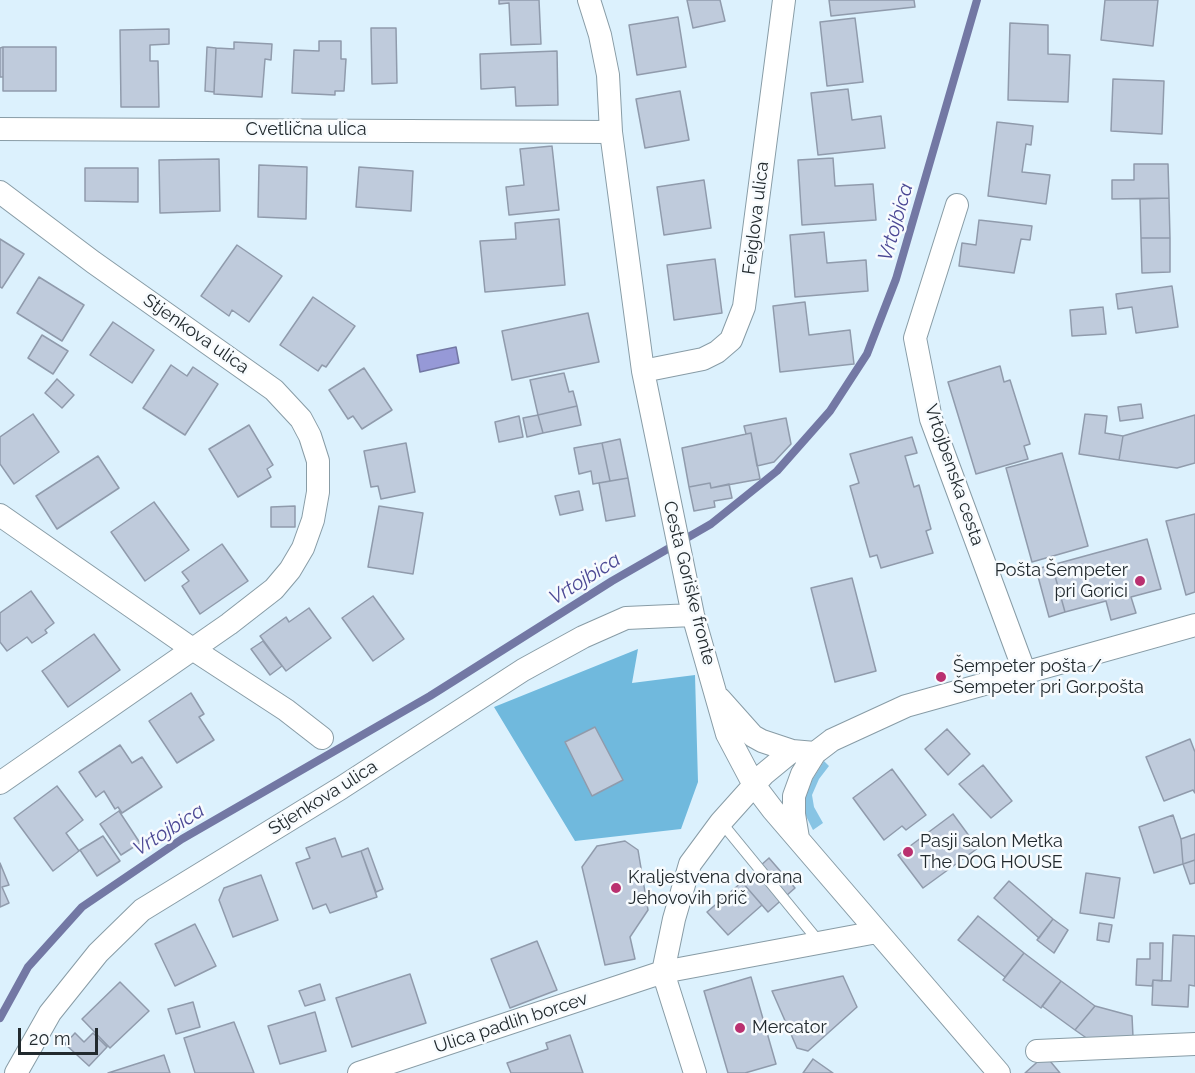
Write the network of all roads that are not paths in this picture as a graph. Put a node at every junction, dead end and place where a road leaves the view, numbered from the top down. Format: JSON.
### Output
{"nodes":[{"id":1,"x":589,"y":0,"type":"edge"},
{"id":2,"x":784,"y":0,"type":"edge"},
{"id":3,"x":0,"y":129,"type":"edge"},
{"id":4,"x":611,"y":132,"type":"junction"},
{"id":5,"x":0,"y":192,"type":"edge"},
{"id":6,"x":957,"y":205,"type":"dead end"},
{"id":7,"x":643,"y":371,"type":"junction"},
{"id":8,"x":0,"y":515,"type":"edge"},
{"id":9,"x":693,"y":615,"type":"junction"},
{"id":10,"x":1195,"y":625,"type":"edge"},
{"id":11,"x":191,"y":648,"type":"junction"},
{"id":12,"x":1025,"y":673,"type":"junction"},
{"id":13,"x":718,"y":697,"type":"junction"},
{"id":14,"x":322,"y":738,"type":"dead end"},
{"id":15,"x":792,"y":752,"type":"junction"},
{"id":16,"x":815,"y":753,"type":"junction"},
{"id":17,"x":0,"y":783,"type":"edge"},
{"id":18,"x":754,"y":785,"type":"junction"},
{"id":19,"x":721,"y":822,"type":"junction"},
{"id":20,"x":798,"y":838,"type":"junction"},
{"id":21,"x":877,"y":932,"type":"junction"},
{"id":22,"x":821,"y":945,"type":"junction"},
{"id":23,"x":663,"y":972,"type":"junction"},
{"id":24,"x":1195,"y":1044,"type":"edge"},
{"id":25,"x":1037,"y":1051,"type":"dead end"},
{"id":26,"x":16,"y":1073,"type":"edge"},
{"id":27,"x":359,"y":1073,"type":"edge"},
{"id":28,"x":695,"y":1073,"type":"edge"},
{"id":29,"x":999,"y":1073,"type":"edge"}],
"edges":[{"from":1,"to":4,"type":"street","name":"Cesta Goriške fronte"},
{"from":2,"to":7,"type":"street","name":"Feiglova ulica"},
{"from":3,"to":4,"type":"street","name":"Cvetlična ulica"},
{"from":4,"to":7,"type":"street","name":"Cesta Goriške fronte"},
{"from":5,"to":11,"type":"street","name":"Stjenkova ulica"},
{"from":6,"to":12,"type":"street","name":"Vrtojbenska cesta"},
{"from":7,"to":9,"type":"street","name":"Cesta Goriške fronte"},
{"from":8,"to":11,"type":"street"},
{"from":9,"to":13,"type":"street","name":"Cesta Goriške fronte"},
{"from":9,"to":26,"type":"street","name":"Stjenkova ulica"},
{"from":10,"to":12,"type":"street"},
{"from":11,"to":14,"type":"street"},
{"from":11,"to":17,"type":"street","name":"Stjenkova ulica"},
{"from":12,"to":16,"type":"street"},
{"from":13,"to":15,"type":"street"},
{"from":13,"to":18,"type":"street","name":"Cesta Goriške fronte"},
{"from":15,"to":16,"type":"street"},
{"from":15,"to":18,"type":"street"},
{"from":16,"to":20,"type":"street"},
{"from":18,"to":19,"type":"street"},
{"from":18,"to":20,"type":"street","name":"Cesta Goriške fronte"},
{"from":19,"to":22,"type":"lane"},
{"from":19,"to":23,"type":"street"},
{"from":20,"to":21,"type":"street","name":"Cesta Goriške fronte"},
{"from":21,"to":22,"type":"street","name":"Ulica padlih borcev"},
{"from":21,"to":29,"type":"street","name":"Cesta Goriške fronte"},
{"from":22,"to":23,"type":"street","name":"Ulica padlih borcev"},
{"from":23,"to":27,"type":"street","name":"Ulica padlih borcev"},
{"from":23,"to":28,"type":"street"},
{"from":24,"to":25,"type":"street"}]}
